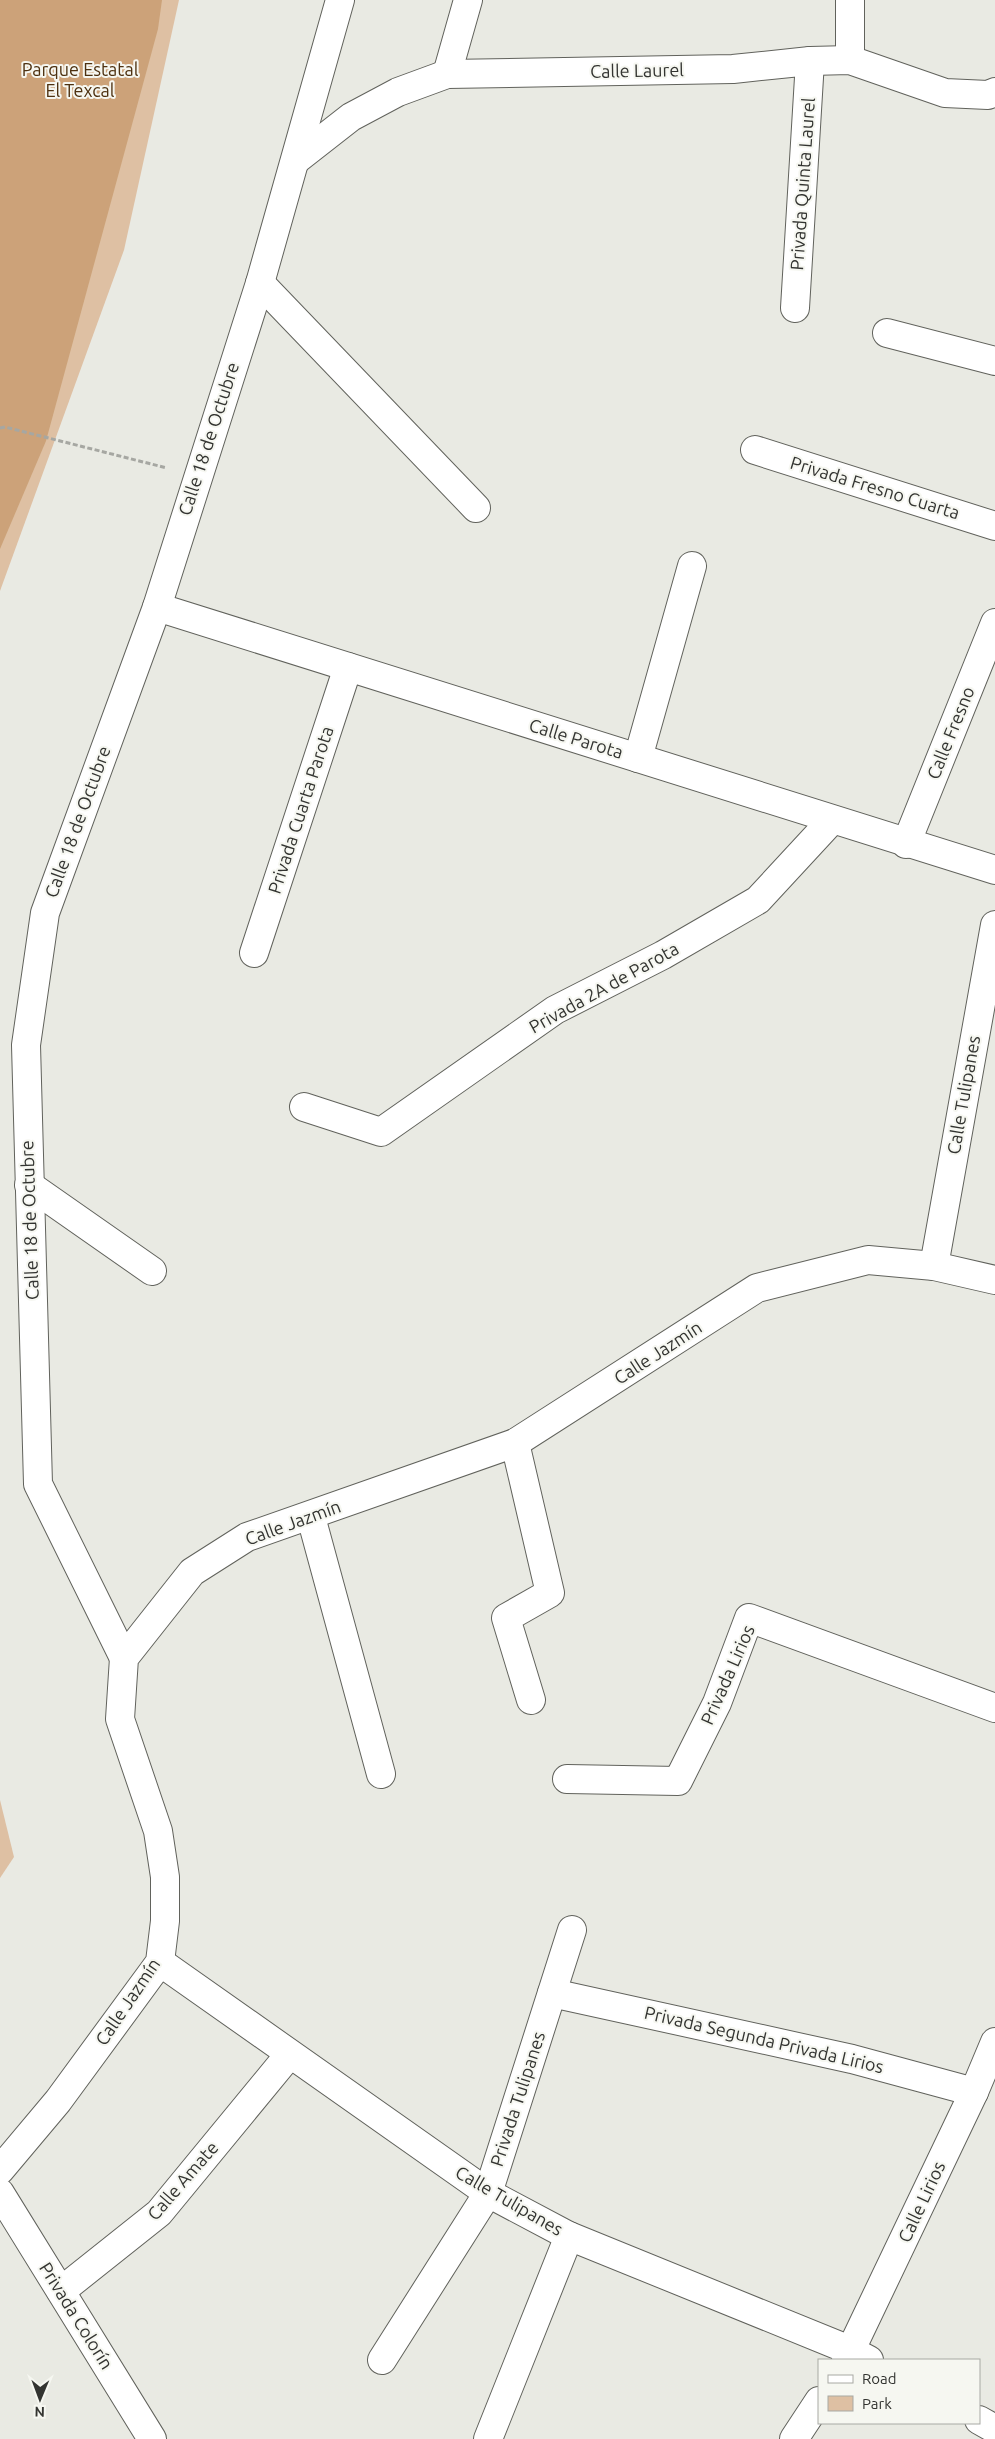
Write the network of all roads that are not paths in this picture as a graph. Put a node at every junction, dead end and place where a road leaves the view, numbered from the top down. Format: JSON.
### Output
{"nodes":[{"id":1,"x":340,"y":0,"type":"edge"},
{"id":2,"x":468,"y":0,"type":"edge"},
{"id":3,"x":850,"y":0,"type":"edge"},
{"id":4,"x":850,"y":60,"type":"junction"},
{"id":5,"x":810,"y":61,"type":"junction"},
{"id":6,"x":447,"y":74,"type":"junction"},
{"id":7,"x":995,"y":92,"type":"edge"},
{"id":8,"x":296,"y":160,"type":"junction"},
{"id":9,"x":260,"y":283,"type":"junction"},
{"id":10,"x":795,"y":308,"type":"dead end"},
{"id":11,"x":887,"y":333,"type":"dead end"},
{"id":12,"x":995,"y":361,"type":"edge"},
{"id":13,"x":755,"y":450,"type":"dead end"},
{"id":14,"x":476,"y":508,"type":"dead end"},
{"id":15,"x":995,"y":526,"type":"edge"},
{"id":16,"x":692,"y":566,"type":"dead end"},
{"id":17,"x":157,"y":607,"type":"junction"},
{"id":18,"x":995,"y":623,"type":"edge"},
{"id":19,"x":348,"y":667,"type":"junction"},
{"id":20,"x":638,"y":758,"type":"junction"},
{"id":21,"x":832,"y":820,"type":"junction"},
{"id":22,"x":906,"y":844,"type":"junction"},
{"id":23,"x":995,"y":870,"type":"edge"},
{"id":24,"x":995,"y":925,"type":"edge"},
{"id":25,"x":254,"y":953,"type":"dead end"},
{"id":26,"x":304,"y":1106,"type":"dead end"},
{"id":27,"x":29,"y":1185,"type":"junction"},
{"id":28,"x":934,"y":1266,"type":"junction"},
{"id":29,"x":152,"y":1270,"type":"dead end"},
{"id":30,"x":995,"y":1280,"type":"edge"},
{"id":31,"x":515,"y":1444,"type":"junction"},
{"id":32,"x":311,"y":1517,"type":"junction"},
{"id":33,"x":124,"y":1658,"type":"junction"},
{"id":34,"x":531,"y":1700,"type":"dead end"},
{"id":35,"x":995,"y":1708,"type":"edge"},
{"id":36,"x":381,"y":1774,"type":"dead end"},
{"id":37,"x":567,"y":1780,"type":"dead end"},
{"id":38,"x":572,"y":1930,"type":"dead end"},
{"id":39,"x":160,"y":1962,"type":"junction"},
{"id":40,"x":552,"y":1993,"type":"junction"},
{"id":41,"x":995,"y":2042,"type":"edge"},
{"id":42,"x":289,"y":2055,"type":"junction"},
{"id":43,"x":974,"y":2092,"type":"junction"},
{"id":44,"x":0,"y":2170,"type":"edge"},
{"id":45,"x":0,"y":2193,"type":"edge"},
{"id":46,"x":488,"y":2194,"type":"junction"},
{"id":47,"x":569,"y":2236,"type":"junction"},
{"id":48,"x":61,"y":2291,"type":"junction"},
{"id":49,"x":856,"y":2357,"type":"edge"},
{"id":50,"x":382,"y":2360,"type":"dead end"},
{"id":51,"x":818,"y":2403,"type":"edge"},
{"id":52,"x":980,"y":2421,"type":"edge"},
{"id":53,"x":995,"y":2429,"type":"edge"},
{"id":54,"x":152,"y":2439,"type":"edge"},
{"id":55,"x":488,"y":2439,"type":"edge"},
{"id":56,"x":794,"y":2439,"type":"edge"}],
"edges":[{"from":1,"to":8,"type":"street","name":"Calle 18 de Octubre"},
{"from":2,"to":6,"type":"street"},
{"from":3,"to":4,"type":"street"},
{"from":4,"to":5,"type":"street","name":"Calle Laurel"},
{"from":4,"to":7,"type":"street","name":"Calle Laurel"},
{"from":5,"to":6,"type":"street","name":"Calle Laurel"},
{"from":5,"to":10,"type":"street","name":"Privada Quinta Laurel"},
{"from":6,"to":8,"type":"street","name":"Calle Laurel"},
{"from":8,"to":9,"type":"street","name":"Calle 18 de Octubre"},
{"from":9,"to":14,"type":"street"},
{"from":9,"to":17,"type":"street","name":"Calle 18 de Octubre"},
{"from":11,"to":12,"type":"street"},
{"from":13,"to":15,"type":"street","name":"Privada Fresno Cuarta"},
{"from":16,"to":20,"type":"street"},
{"from":17,"to":19,"type":"street","name":"Calle Parota"},
{"from":17,"to":27,"type":"street","name":"Calle 18 de Octubre"},
{"from":18,"to":22,"type":"street","name":"Calle Fresno"},
{"from":19,"to":20,"type":"street","name":"Calle Parota"},
{"from":19,"to":25,"type":"street","name":"Privada Cuarta Parota"},
{"from":20,"to":21,"type":"street","name":"Calle Parota"},
{"from":21,"to":22,"type":"street","name":"Calle Parota"},
{"from":21,"to":26,"type":"street","name":"Privada 2A de Parota"},
{"from":22,"to":23,"type":"street","name":"Calle Parota"},
{"from":24,"to":28,"type":"street","name":"Calle Tulipanes"},
{"from":27,"to":29,"type":"street"},
{"from":27,"to":33,"type":"street","name":"Calle 18 de Octubre"},
{"from":28,"to":30,"type":"street","name":"Calle Jazmín"},
{"from":28,"to":31,"type":"street","name":"Calle Jazmín"},
{"from":31,"to":32,"type":"street","name":"Calle Jazmín"},
{"from":31,"to":34,"type":"street"},
{"from":32,"to":33,"type":"street","name":"Calle Jazmín"},
{"from":32,"to":36,"type":"street"},
{"from":33,"to":39,"type":"street","name":"Calle Jazmín"},
{"from":35,"to":37,"type":"street","name":"Privada Lirios"},
{"from":38,"to":40,"type":"street","name":"Privada Tulipanes"},
{"from":39,"to":42,"type":"street","name":"Calle Tulipanes"},
{"from":39,"to":44,"type":"street","name":"Calle Jazmín"},
{"from":40,"to":43,"type":"street","name":"Privada Segunda Privada Lirios"},
{"from":40,"to":46,"type":"street","name":"Privada Tulipanes"},
{"from":41,"to":43,"type":"street","name":"Calle Lirios"},
{"from":42,"to":46,"type":"street","name":"Calle Tulipanes"},
{"from":42,"to":48,"type":"street","name":"Calle Amate"},
{"from":43,"to":49,"type":"street","name":"Calle Lirios"},
{"from":45,"to":48,"type":"street","name":"Privada Colorín"},
{"from":46,"to":47,"type":"street","name":"Calle Tulipanes"},
{"from":46,"to":50,"type":"street","name":"Privada Tulipanes"},
{"from":47,"to":49,"type":"street","name":"Calle Tulipanes"},
{"from":47,"to":55,"type":"street"},
{"from":48,"to":54,"type":"street","name":"Privada Colorín"},
{"from":51,"to":56,"type":"street"},
{"from":52,"to":53,"type":"street"}]}
